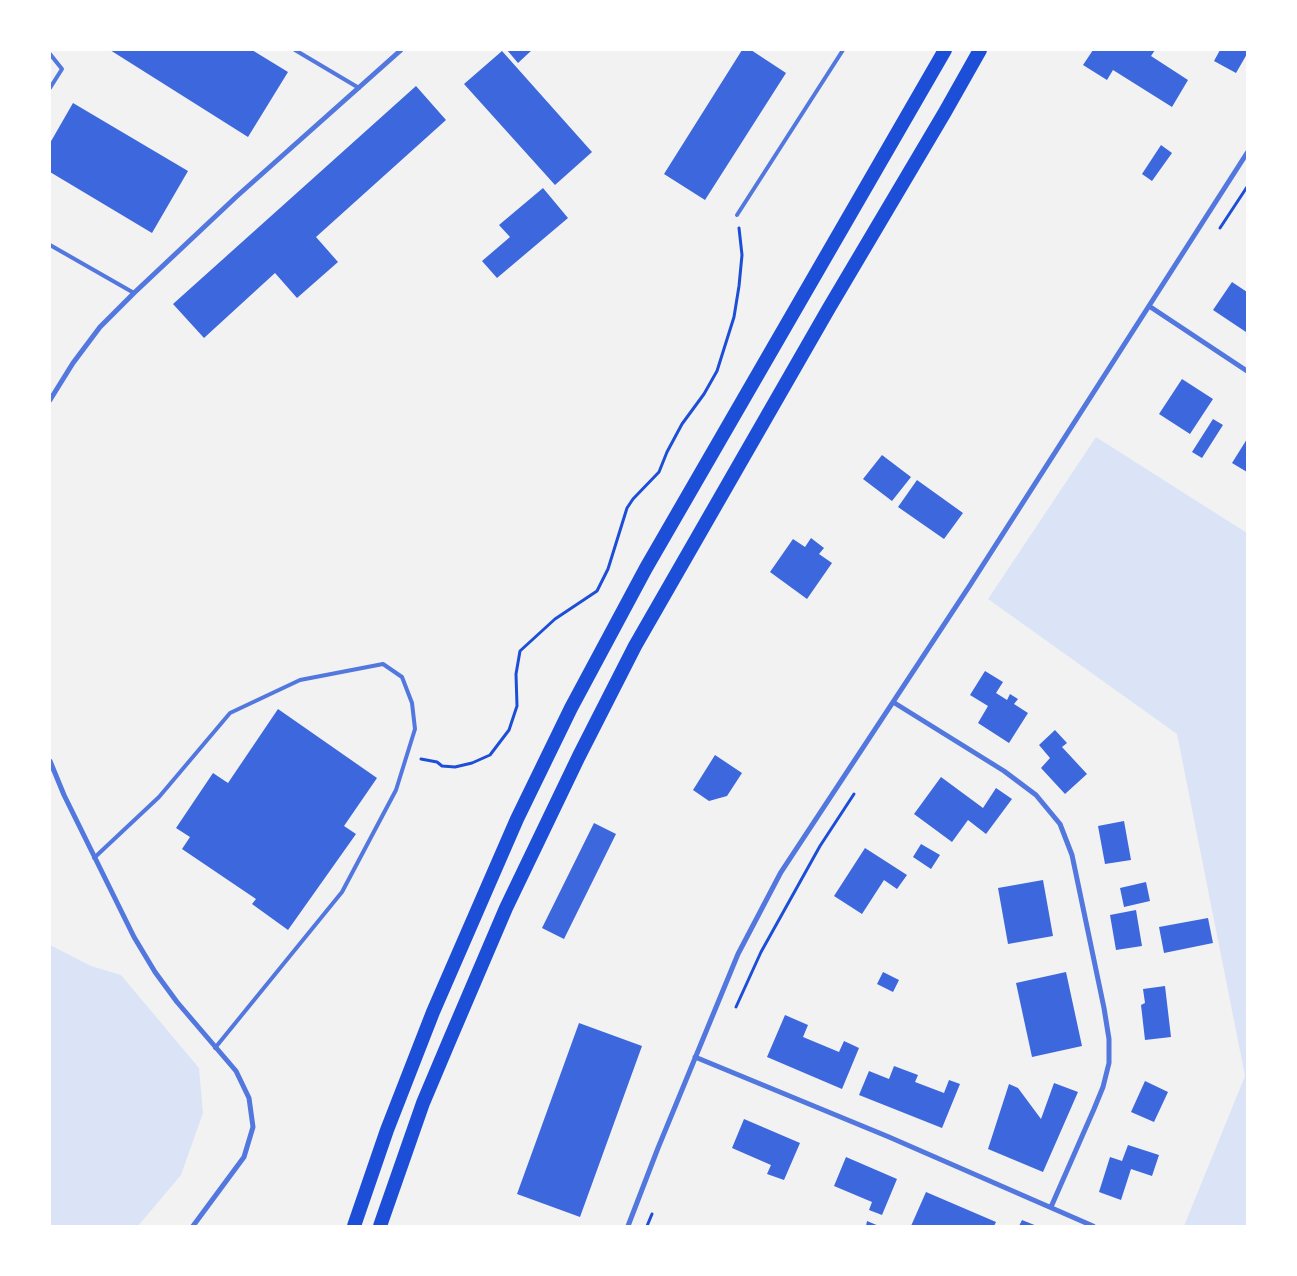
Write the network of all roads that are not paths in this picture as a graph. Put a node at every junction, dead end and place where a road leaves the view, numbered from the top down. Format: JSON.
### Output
{"nodes":[{"id":1,"x":295,"y":50,"type":"edge"},
{"id":2,"x":401,"y":50,"type":"edge"},
{"id":3,"x":842,"y":50,"type":"edge"},
{"id":4,"x":945,"y":50,"type":"edge"},
{"id":5,"x":980,"y":50,"type":"edge"},
{"id":6,"x":50,"y":54,"type":"edge"},
{"id":7,"x":50,"y":88,"type":"edge"},
{"id":8,"x":359,"y":88,"type":"junction"},
{"id":9,"x":1247,"y":153,"type":"edge"},
{"id":10,"x":737,"y":215,"type":"road end"},
{"id":11,"x":50,"y":245,"type":"edge"},
{"id":12,"x":134,"y":293,"type":"junction"},
{"id":13,"x":1149,"y":306,"type":"junction"},
{"id":14,"x":1247,"y":371,"type":"edge"},
{"id":15,"x":50,"y":400,"type":"edge"},
{"id":16,"x":893,"y":702,"type":"junction"},
{"id":17,"x":50,"y":761,"type":"edge"},
{"id":18,"x":94,"y":858,"type":"junction"},
{"id":19,"x":216,"y":1048,"type":"junction"},
{"id":20,"x":695,"y":1057,"type":"junction"},
{"id":21,"x":1051,"y":1207,"type":"junction"},
{"id":22,"x":193,"y":1226,"type":"edge"},
{"id":23,"x":354,"y":1226,"type":"edge"},
{"id":24,"x":380,"y":1226,"type":"edge"},
{"id":25,"x":628,"y":1226,"type":"edge"},
{"id":26,"x":1093,"y":1226,"type":"edge"}],
"edges":[{"from":1,"to":8,"type":"lane"},
{"from":2,"to":8,"type":"street"},
{"from":3,"to":10,"type":"lane"},
{"from":4,"to":23,"type":"highway"},
{"from":5,"to":24,"type":"highway"},
{"from":6,"to":7,"type":"lane"},
{"from":8,"to":12,"type":"street"},
{"from":9,"to":13,"type":"street"},
{"from":11,"to":12,"type":"lane"},
{"from":12,"to":15,"type":"street"},
{"from":13,"to":14,"type":"street"},
{"from":13,"to":16,"type":"street"},
{"from":16,"to":20,"type":"street"},
{"from":16,"to":21,"type":"street"},
{"from":17,"to":18,"type":"street"},
{"from":18,"to":19,"type":"street"},
{"from":18,"to":19,"type":"lane"},
{"from":19,"to":22,"type":"street"},
{"from":20,"to":21,"type":"street"},
{"from":20,"to":25,"type":"street"},
{"from":21,"to":26,"type":"street"}]}
